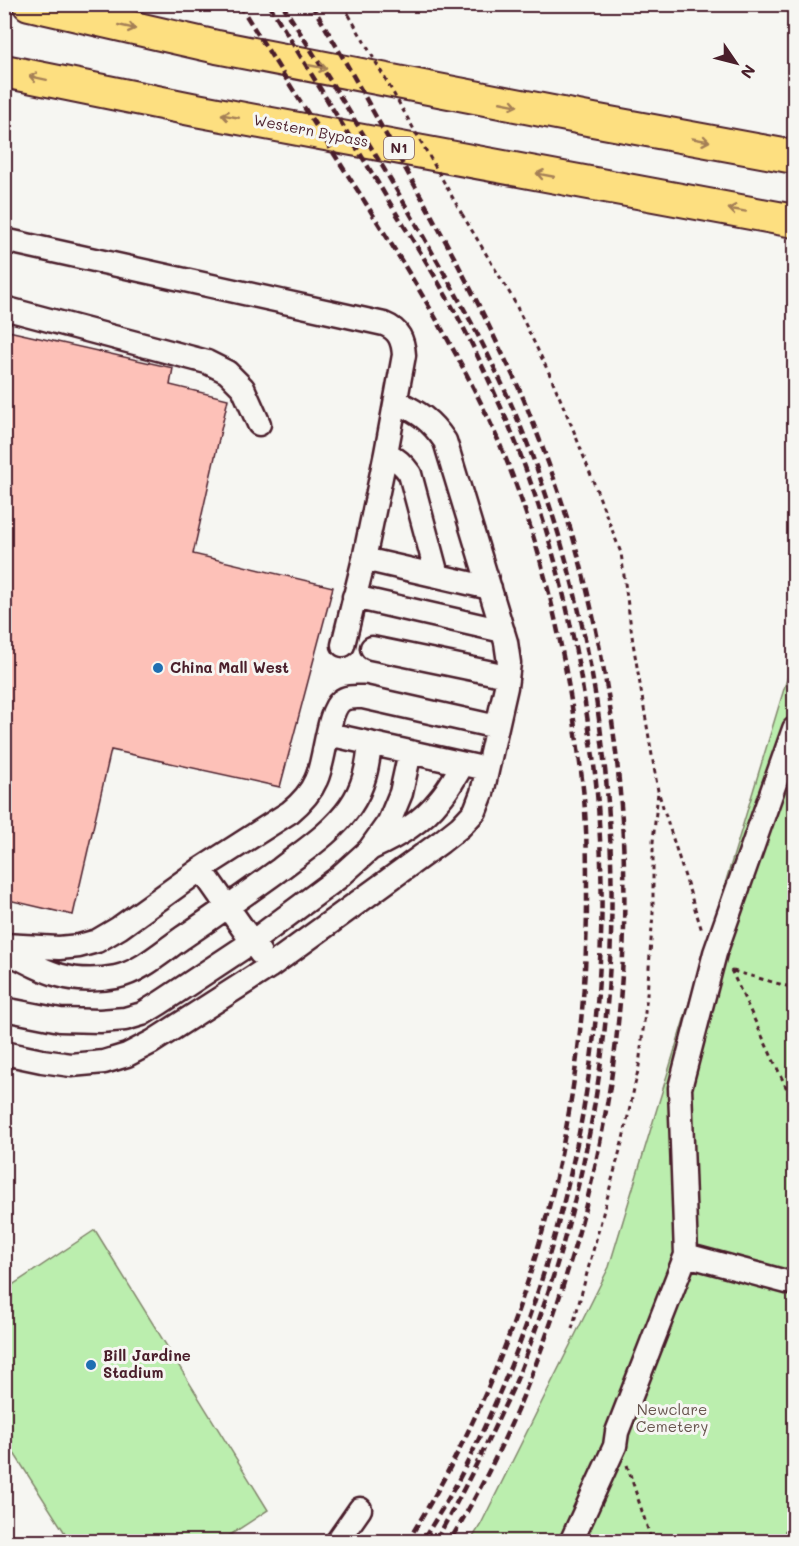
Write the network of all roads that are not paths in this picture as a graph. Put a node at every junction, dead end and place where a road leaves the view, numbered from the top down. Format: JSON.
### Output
{"nodes":[{"id":1,"x":29,"y":4,"type":"edge"},
{"id":2,"x":4,"y":71,"type":"edge"},
{"id":3,"x":795,"y":156,"type":"edge"},
{"id":4,"x":795,"y":221,"type":"edge"},
{"id":5,"x":4,"y":240,"type":"edge"},
{"id":6,"x":4,"y":308,"type":"edge"},
{"id":7,"x":396,"y":401,"type":"junction"},
{"id":8,"x":260,"y":424,"type":"dead end"},
{"id":9,"x":386,"y":453,"type":"junction"},
{"id":10,"x":363,"y":559,"type":"junction"},
{"id":11,"x":437,"y":575,"type":"junction"},
{"id":12,"x":490,"y":588,"type":"junction"},
{"id":13,"x":354,"y":597,"type":"junction"},
{"id":14,"x":503,"y":631,"type":"junction"},
{"id":15,"x":343,"y":645,"type":"dead end"},
{"id":16,"x":372,"y":648,"type":"dead end"},
{"id":17,"x":507,"y":676,"type":"junction"},
{"id":18,"x":497,"y":728,"type":"junction"},
{"id":19,"x":795,"y":729,"type":"edge"},
{"id":20,"x":328,"y":734,"type":"junction"},
{"id":21,"x":370,"y":743,"type":"junction"},
{"id":22,"x":410,"y":752,"type":"junction"},
{"id":23,"x":463,"y":764,"type":"junction"},
{"id":24,"x":487,"y":769,"type":"junction"},
{"id":25,"x":369,"y":850,"type":"junction"},
{"id":26,"x":201,"y":869,"type":"junction"},
{"id":27,"x":228,"y":907,"type":"junction"},
{"id":28,"x":252,"y":942,"type":"junction"},
{"id":29,"x":4,"y":945,"type":"edge"},
{"id":30,"x":4,"y":950,"type":"edge"},
{"id":31,"x":269,"y":967,"type":"junction"},
{"id":32,"x":4,"y":1009,"type":"edge"},
{"id":33,"x":4,"y":1053,"type":"edge"},
{"id":34,"x":686,"y":1255,"type":"junction"},
{"id":35,"x":795,"y":1284,"type":"edge"},
{"id":36,"x":360,"y":1509,"type":"dead end"},
{"id":37,"x":337,"y":1542,"type":"edge"},
{"id":38,"x":571,"y":1542,"type":"edge"}],
"edges":[{"from":1,"to":3,"type":"highway","one_way":true},
{"from":4,"to":2,"type":"highway","name":"Western Bypass","number":"N1","one_way":true},
{"from":5,"to":7,"type":"lane"},
{"from":6,"to":8,"type":"lane"},
{"from":7,"to":9,"type":"lane"},
{"from":7,"to":12,"type":"lane"},
{"from":9,"to":10,"type":"lane"},
{"from":9,"to":11,"type":"lane"},
{"from":10,"to":11,"type":"lane"},
{"from":10,"to":13,"type":"lane"},
{"from":11,"to":12,"type":"lane"},
{"from":12,"to":14,"type":"lane"},
{"from":13,"to":14,"type":"lane"},
{"from":13,"to":15,"type":"lane"},
{"from":14,"to":17,"type":"lane"},
{"from":16,"to":17,"type":"lane"},
{"from":17,"to":18,"type":"lane"},
{"from":18,"to":20,"type":"lane"},
{"from":18,"to":24,"type":"lane"},
{"from":19,"to":34,"type":"lane"},
{"from":20,"to":21,"type":"lane"},
{"from":20,"to":26,"type":"lane"},
{"from":21,"to":22,"type":"lane"},
{"from":21,"to":27,"type":"lane"},
{"from":22,"to":23,"type":"lane"},
{"from":22,"to":25,"type":"lane"},
{"from":23,"to":24,"type":"lane"},
{"from":23,"to":25,"type":"lane"},
{"from":24,"to":31,"type":"lane"},
{"from":25,"to":28,"type":"lane"},
{"from":26,"to":27,"type":"lane"},
{"from":26,"to":29,"type":"lane"},
{"from":27,"to":28,"type":"lane"},
{"from":27,"to":30,"type":"lane"},
{"from":28,"to":31,"type":"lane"},
{"from":28,"to":32,"type":"lane"},
{"from":31,"to":33,"type":"lane"},
{"from":34,"to":35,"type":"lane"},
{"from":34,"to":38,"type":"lane"},
{"from":36,"to":37,"type":"lane"}]}
